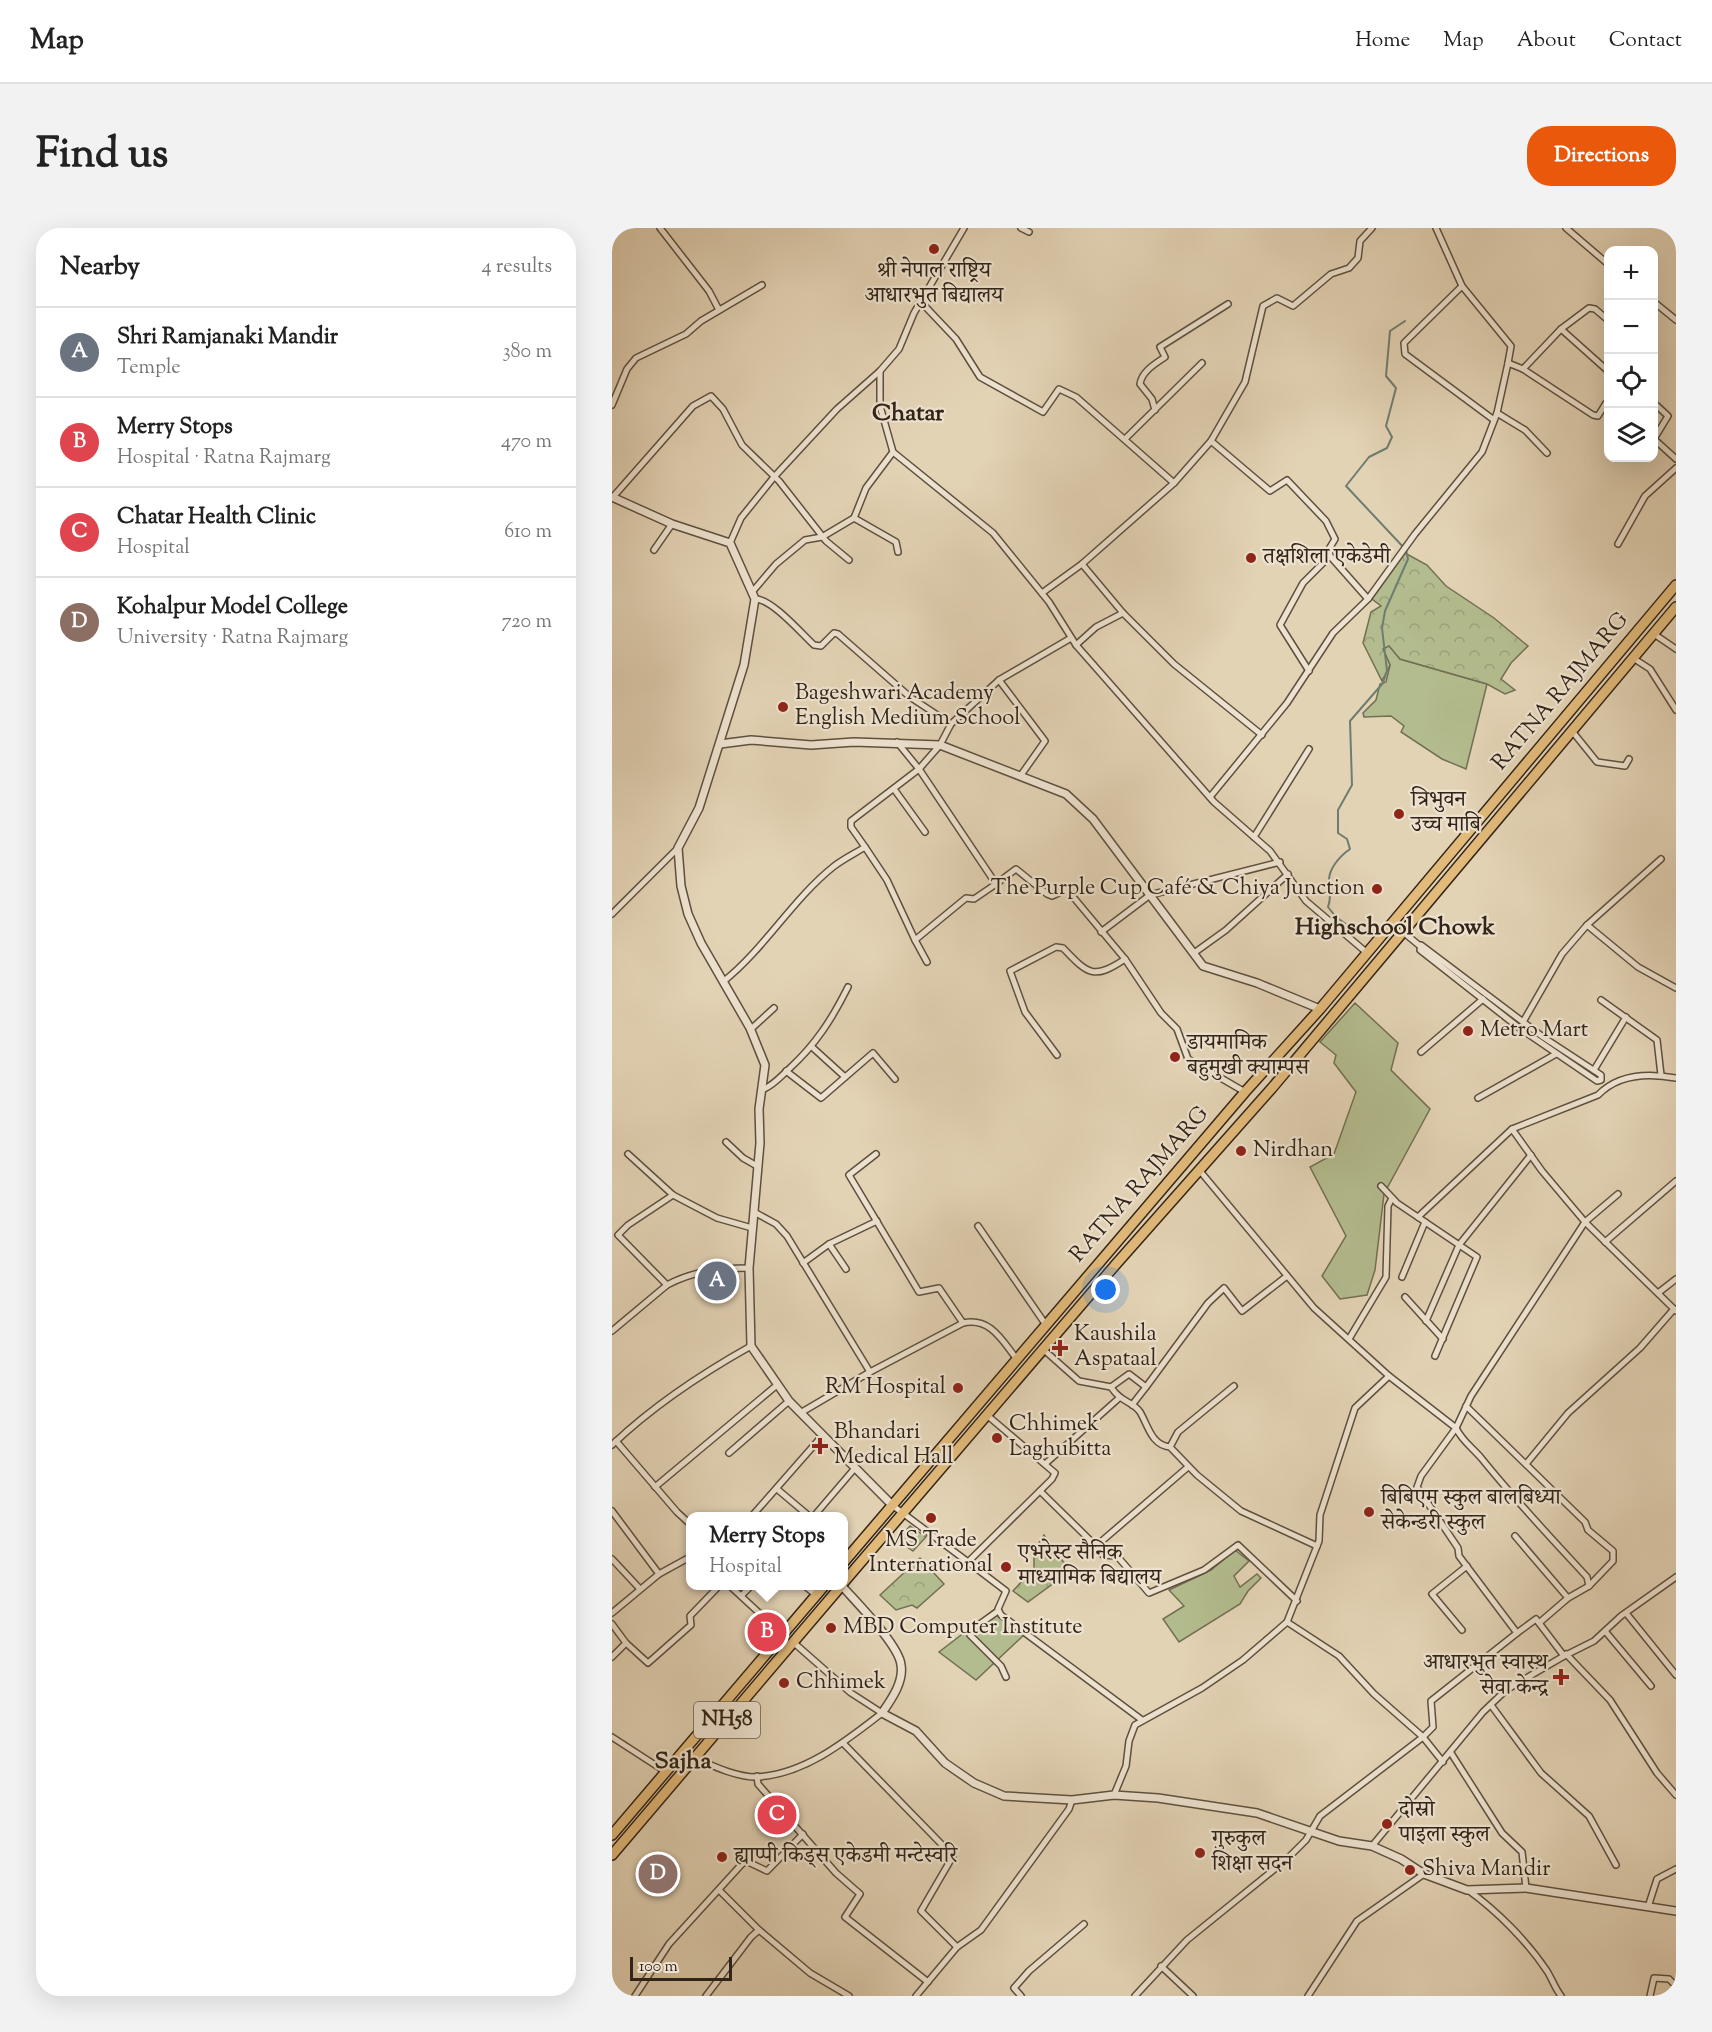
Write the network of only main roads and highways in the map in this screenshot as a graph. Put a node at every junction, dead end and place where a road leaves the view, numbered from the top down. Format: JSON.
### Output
{"nodes":[{"id":1,"x":1676,"y":585,"type":"edge"},
{"id":2,"x":1676,"y":608,"type":"edge"},
{"id":3,"x":848,"y":1554,"type":"edge"},
{"id":4,"x":848,"y":1578,"type":"edge"},
{"id":5,"x":820,"y":1590,"type":"edge"},
{"id":6,"x":838,"y":1590,"type":"edge"},
{"id":7,"x":612,"y":1835,"type":"edge"},
{"id":8,"x":612,"y":1855,"type":"edge"}],
"edges":[{"from":1,"to":3,"type":"highway","name":"RATNA RAJMARG"},
{"from":2,"to":4,"type":"highway","name":"RATNA RAJMARG","number":"NH58"},
{"from":5,"to":7,"type":"highway","number":"NH58"},
{"from":6,"to":8,"type":"highway","name":"RATNA RAJMARG","number":"NH58"}]}
